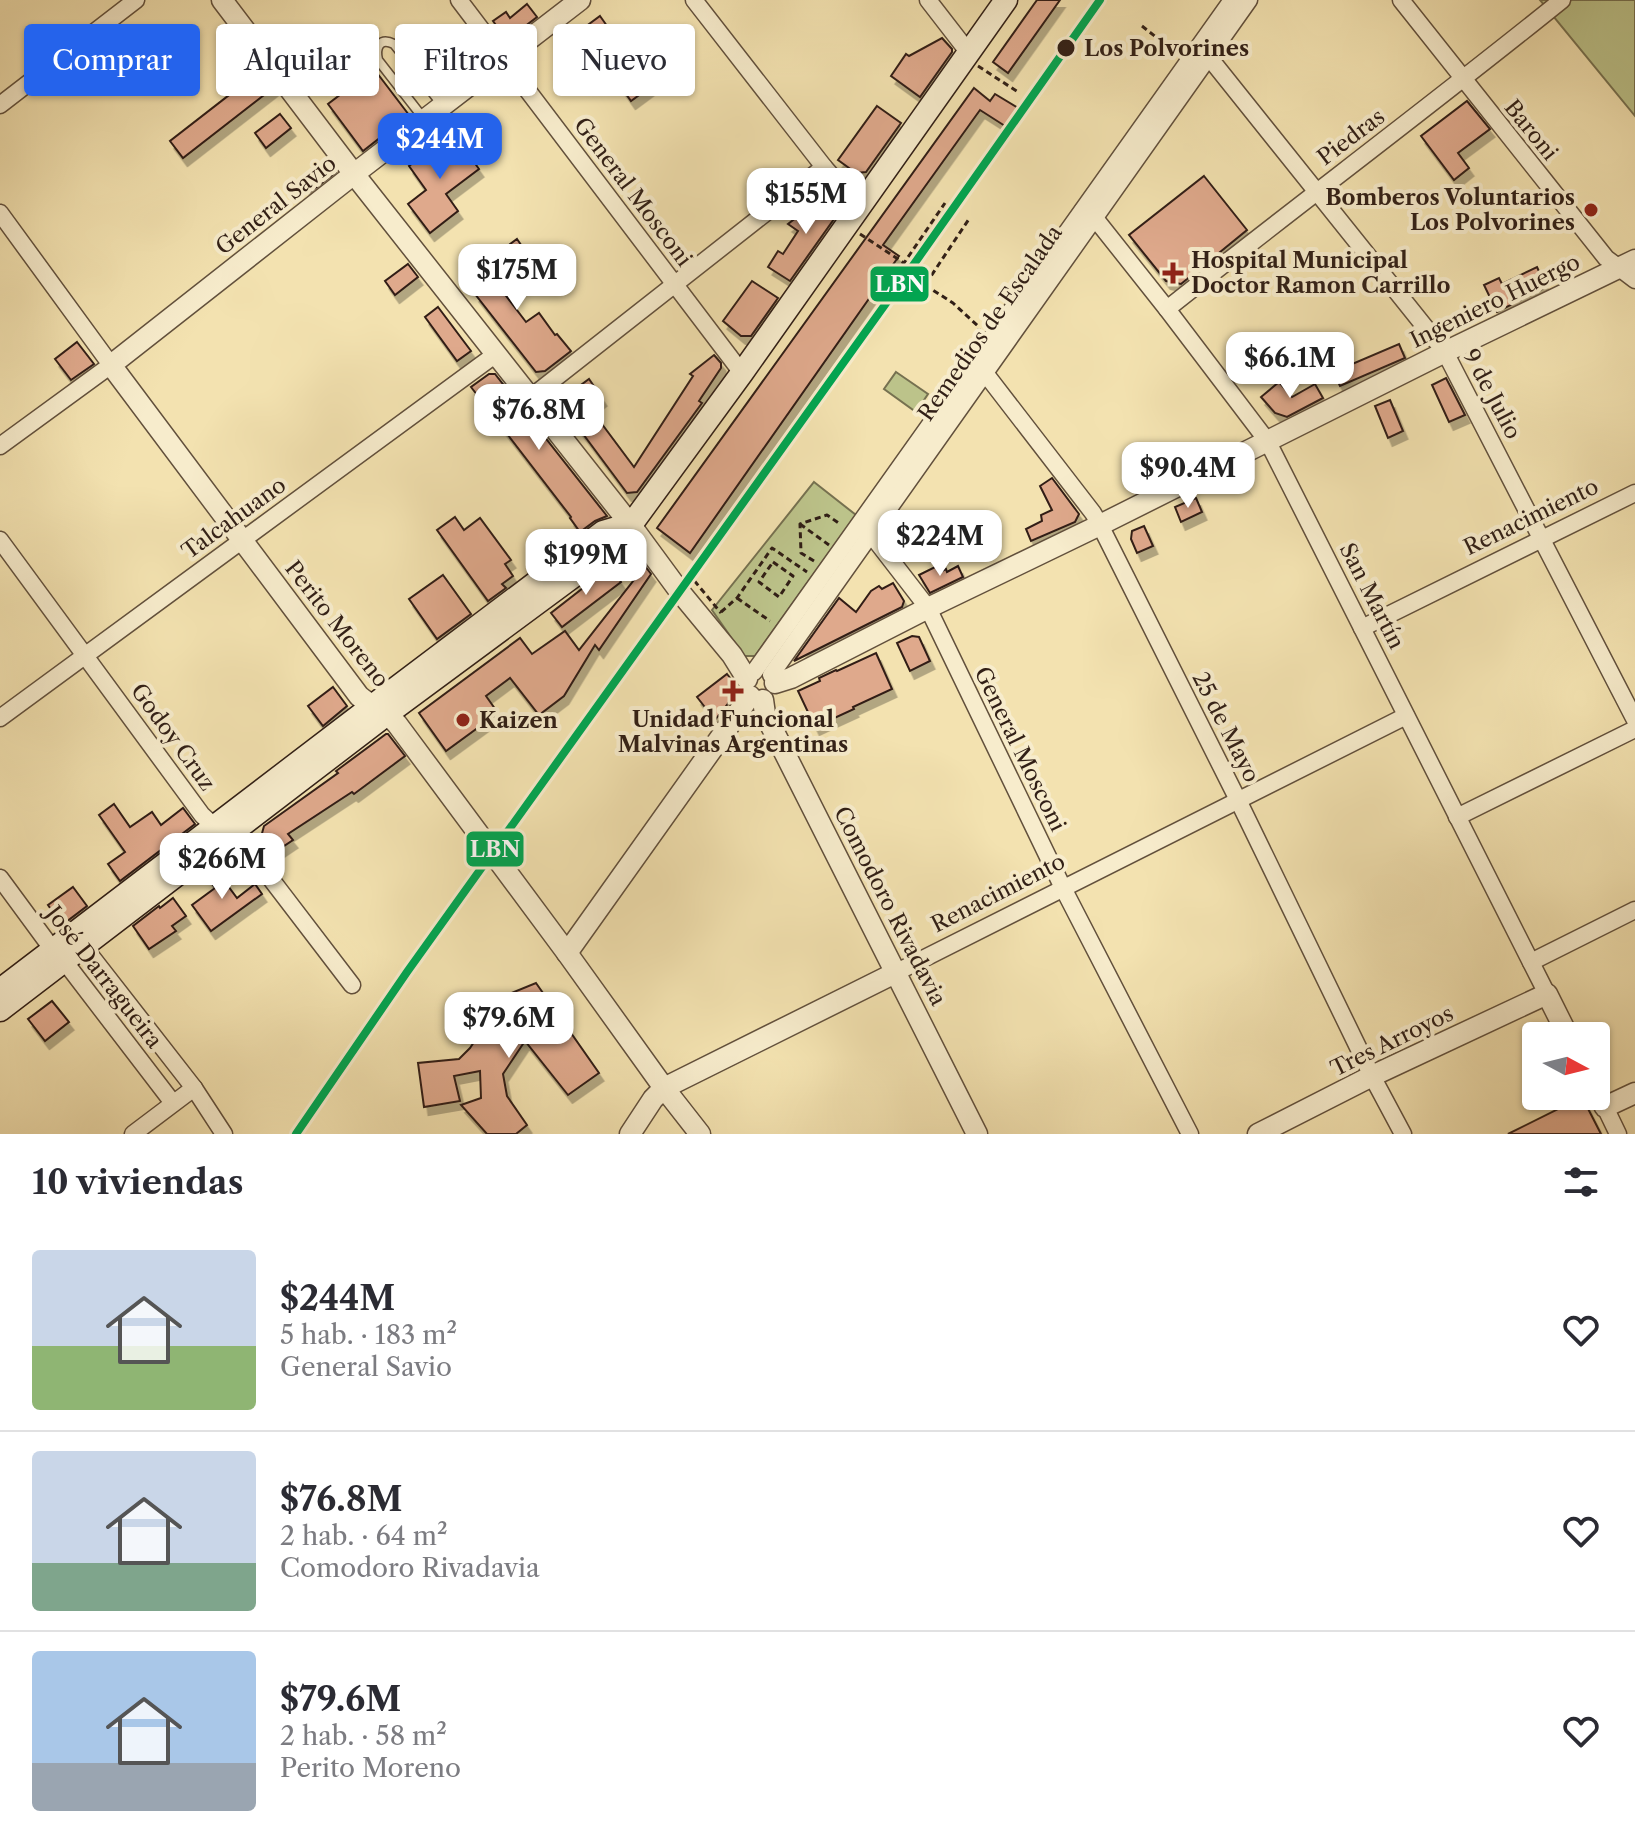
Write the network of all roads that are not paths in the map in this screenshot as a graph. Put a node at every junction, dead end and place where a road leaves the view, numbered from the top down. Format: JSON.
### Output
{"nodes":[{"id":1,"x":136,"y":0,"type":"edge"},
{"id":2,"x":222,"y":0,"type":"edge"},
{"id":3,"x":459,"y":0,"type":"edge"},
{"id":4,"x":580,"y":0,"type":"edge"},
{"id":5,"x":694,"y":0,"type":"edge"},
{"id":6,"x":928,"y":0,"type":"edge"},
{"id":7,"x":1006,"y":0,"type":"edge"},
{"id":8,"x":1232,"y":0,"type":"edge"},
{"id":9,"x":1249,"y":0,"type":"edge"},
{"id":10,"x":1401,"y":0,"type":"edge"},
{"id":11,"x":1562,"y":0,"type":"edge"},
{"id":12,"x":478,"y":24,"type":"edge"},
{"id":13,"x":537,"y":33,"type":"edge"},
{"id":14,"x":1203,"y":52,"type":"junction"},
{"id":15,"x":967,"y":55,"type":"junction"},
{"id":16,"x":1463,"y":79,"type":"junction"},
{"id":17,"x":456,"y":96,"type":"edge"},
{"id":18,"x":533,"y":96,"type":"edge"},
{"id":19,"x":0,"y":105,"type":"edge"},
{"id":20,"x":443,"y":106,"type":"junction"},
{"id":21,"x":424,"y":119,"type":"junction"},
{"id":22,"x":824,"y":167,"type":"junction"},
{"id":23,"x":354,"y":174,"type":"junction"},
{"id":24,"x":1315,"y":192,"type":"junction"},
{"id":25,"x":0,"y":213,"type":"edge"},
{"id":26,"x":1089,"y":214,"type":"junction"},
{"id":27,"x":853,"y":216,"type":"junction"},
{"id":28,"x":1630,"y":269,"type":"edge"},
{"id":29,"x":675,"y":284,"type":"junction"},
{"id":30,"x":1167,"y":309,"type":"junction"},
{"id":31,"x":1445,"y":352,"type":"junction"},
{"id":32,"x":496,"y":354,"type":"junction"},
{"id":33,"x":111,"y":365,"type":"junction"},
{"id":34,"x":978,"y":369,"type":"junction"},
{"id":35,"x":742,"y":373,"type":"junction"},
{"id":36,"x":530,"y":398,"type":"junction"},
{"id":37,"x":1268,"y":442,"type":"junction"},
{"id":38,"x":0,"y":446,"type":"edge"},
{"id":39,"x":1635,"y":493,"type":"edge"},
{"id":40,"x":630,"y":524,"type":"junction"},
{"id":41,"x":1100,"y":525,"type":"junction"},
{"id":42,"x":857,"y":528,"type":"junction"},
{"id":43,"x":1542,"y":538,"type":"junction"},
{"id":44,"x":0,"y":540,"type":"edge"},
{"id":45,"x":242,"y":540,"type":"junction"},
{"id":46,"x":928,"y":608,"type":"junction"},
{"id":47,"x":1362,"y":628,"type":"junction"},
{"id":48,"x":85,"y":655,"type":"junction"},
{"id":49,"x":760,"y":684,"type":"junction"},
{"id":50,"x":379,"y":710,"type":"junction"},
{"id":51,"x":1406,"y":716,"type":"junction"},
{"id":52,"x":0,"y":718,"type":"edge"},
{"id":53,"x":1635,"y":720,"type":"edge"},
{"id":54,"x":1635,"y":729,"type":"edge"},
{"id":55,"x":1238,"y":800,"type":"junction"},
{"id":56,"x":1457,"y":817,"type":"junction"},
{"id":57,"x":222,"y":830,"type":"junction"},
{"id":58,"x":0,"y":878,"type":"edge"},
{"id":59,"x":1063,"y":888,"type":"junction"},
{"id":60,"x":1635,"y":910,"type":"edge"},
{"id":61,"x":78,"y":941,"type":"junction"},
{"id":62,"x":567,"y":953,"type":"junction"},
{"id":63,"x":59,"y":956,"type":"junction"},
{"id":64,"x":1531,"y":962,"type":"junction"},
{"id":65,"x":897,"y":972,"type":"junction"},
{"id":66,"x":352,"y":985,"type":"dead end"},
{"id":67,"x":0,"y":990,"type":"edge"},
{"id":68,"x":1547,"y":994,"type":"junction"},
{"id":69,"x":0,"y":1010,"type":"edge"},
{"id":70,"x":1561,"y":1022,"type":"edge"},
{"id":71,"x":1372,"y":1076,"type":"junction"},
{"id":72,"x":194,"y":1088,"type":"junction"},
{"id":73,"x":664,"y":1088,"type":"junction"},
{"id":74,"x":1635,"y":1093,"type":"edge"},
{"id":75,"x":1610,"y":1097,"type":"edge"},
{"id":76,"x":173,"y":1103,"type":"junction"},
{"id":77,"x":1606,"y":1110,"type":"edge"},
{"id":78,"x":133,"y":1134,"type":"edge"},
{"id":79,"x":224,"y":1134,"type":"edge"},
{"id":80,"x":630,"y":1134,"type":"edge"},
{"id":81,"x":700,"y":1134,"type":"edge"},
{"id":82,"x":977,"y":1134,"type":"edge"},
{"id":83,"x":1190,"y":1134,"type":"edge"},
{"id":84,"x":1258,"y":1134,"type":"edge"},
{"id":85,"x":1403,"y":1134,"type":"edge"},
{"id":86,"x":1618,"y":1134,"type":"edge"}],
"edges":[{"from":1,"to":19,"type":"street"},
{"from":2,"to":23,"type":"street","name":"Comodoro Rivadavia"},
{"from":3,"to":12,"type":"street","name":"General Mosconi"},
{"from":4,"to":13,"type":"street","name":"General Savio"},
{"from":5,"to":22,"type":"street"},
{"from":6,"to":15,"type":"street"},
{"from":7,"to":15,"type":"main road"},
{"from":8,"to":14,"type":"street","name":"Remedios de Escalada"},
{"from":9,"to":14,"type":"street","name":"Remedios de Escalada"},
{"from":10,"to":16,"type":"street","name":"Baroni"},
{"from":11,"to":16,"type":"street","name":"Piedras"},
{"from":14,"to":24,"type":"street","name":"9 de Julio"},
{"from":14,"to":26,"type":"street","name":"Remedios de Escalada"},
{"from":14,"to":26,"type":"street","name":"Remedios de Escalada"},
{"from":15,"to":27,"type":"main road"},
{"from":16,"to":24,"type":"street","name":"Piedras"},
{"from":16,"to":28,"type":"street","name":"Baroni"},
{"from":17,"to":20,"type":"street","name":"General Savio"},
{"from":18,"to":29,"type":"street","name":"General Mosconi"},
{"from":20,"to":21,"type":"street","name":"General Savio"},
{"from":20,"to":21,"type":"lane"},
{"from":21,"to":23,"type":"street","name":"General Savio"},
{"from":22,"to":27,"type":"street"},
{"from":22,"to":29,"type":"street"},
{"from":23,"to":32,"type":"street","name":"Comodoro Rivadavia"},
{"from":23,"to":33,"type":"street","name":"General Savio"},
{"from":24,"to":30,"type":"street","name":"Piedras"},
{"from":24,"to":31,"type":"street","name":"9 de Julio"},
{"from":25,"to":33,"type":"street","name":"Perito Moreno"},
{"from":26,"to":30,"type":"street","name":"San Martín"},
{"from":26,"to":34,"type":"street","name":"Remedios de Escalada"},
{"from":27,"to":35,"type":"main road"},
{"from":28,"to":31,"type":"street","name":"Ingeniero Huergo"},
{"from":29,"to":35,"type":"street","name":"General Mosconi"},
{"from":29,"to":36,"type":"street"},
{"from":30,"to":37,"type":"street","name":"San Martín"},
{"from":31,"to":37,"type":"street","name":"Ingeniero Huergo"},
{"from":31,"to":43,"type":"street","name":"9 de Julio"},
{"from":32,"to":36,"type":"street","name":"Comodoro Rivadavia"},
{"from":32,"to":45,"type":"street","name":"Talcahuano"},
{"from":33,"to":38,"type":"street","name":"General Savio"},
{"from":33,"to":45,"type":"street","name":"Perito Moreno"},
{"from":34,"to":41,"type":"street","name":"25 de Mayo"},
{"from":34,"to":42,"type":"street","name":"Remedios de Escalada"},
{"from":35,"to":40,"type":"main road"},
{"from":36,"to":40,"type":"street","name":"Comodoro Rivadavia"},
{"from":37,"to":41,"type":"street","name":"Ingeniero Huergo"},
{"from":37,"to":47,"type":"street","name":"San Martín"},
{"from":39,"to":43,"type":"street","name":"Renacimiento"},
{"from":40,"to":49,"type":"street","name":"Comodoro Rivadavia"},
{"from":40,"to":50,"type":"main road"},
{"from":41,"to":46,"type":"street","name":"Ingeniero Huergo"},
{"from":41,"to":55,"type":"street","name":"25 de Mayo"},
{"from":42,"to":46,"type":"street","name":"General Mosconi"},
{"from":42,"to":49,"type":"street","name":"Remedios de Escalada"},
{"from":43,"to":47,"type":"street","name":"Renacimiento"},
{"from":43,"to":53,"type":"street","name":"9 de Julio"},
{"from":44,"to":48,"type":"street","name":"Godoy Cruz"},
{"from":45,"to":48,"type":"street","name":"Talcahuano"},
{"from":45,"to":50,"type":"street","name":"Perito Moreno"},
{"from":46,"to":49,"type":"street","name":"Ingeniero Huergo"},
{"from":46,"to":59,"type":"street","name":"General Mosconi"},
{"from":47,"to":51,"type":"street","name":"San Martín"},
{"from":48,"to":52,"type":"street","name":"Talcahuano"},
{"from":48,"to":57,"type":"street","name":"Godoy Cruz"},
{"from":49,"to":62,"type":"street","name":"Remedios de Escalada"},
{"from":49,"to":65,"type":"street","name":"Comodoro Rivadavia"},
{"from":50,"to":57,"type":"main road"},
{"from":50,"to":62,"type":"street","name":"Perito Moreno"},
{"from":51,"to":55,"type":"street","name":"Renacimiento"},
{"from":51,"to":56,"type":"street","name":"San Martín"},
{"from":54,"to":56,"type":"street"},
{"from":55,"to":59,"type":"street","name":"Renacimiento"},
{"from":55,"to":71,"type":"street","name":"25 de Mayo"},
{"from":56,"to":64,"type":"street","name":"San Martín"},
{"from":57,"to":61,"type":"main road"},
{"from":57,"to":66,"type":"street","name":"Godoy Cruz"},
{"from":58,"to":63,"type":"street","name":"José Darragueira"},
{"from":59,"to":65,"type":"street","name":"Renacimiento"},
{"from":59,"to":83,"type":"street","name":"General Mosconi"},
{"from":60,"to":64,"type":"street"},
{"from":61,"to":63,"type":"main road"},
{"from":61,"to":72,"type":"street","name":"José Darragueira"},
{"from":62,"to":73,"type":"street","name":"Perito Moreno"},
{"from":63,"to":67,"type":"main road"},
{"from":63,"to":69,"type":"main road"},
{"from":63,"to":76,"type":"street","name":"José Darragueira"},
{"from":64,"to":68,"type":"street","name":"San Martín"},
{"from":65,"to":73,"type":"street","name":"Renacimiento"},
{"from":65,"to":82,"type":"street","name":"Comodoro Rivadavia"},
{"from":68,"to":70,"type":"street","name":"San Martín"},
{"from":68,"to":71,"type":"street","name":"Tres Arroyos"},
{"from":71,"to":84,"type":"street","name":"Tres Arroyos"},
{"from":71,"to":85,"type":"street","name":"25 de Mayo"},
{"from":72,"to":76,"type":"street"},
{"from":72,"to":79,"type":"street","name":"José Darragueira"},
{"from":73,"to":80,"type":"street","name":"Renacimiento"},
{"from":73,"to":81,"type":"street","name":"Perito Moreno"},
{"from":74,"to":75,"type":"street"},
{"from":76,"to":78,"type":"street"},
{"from":77,"to":86,"type":"street"}]}
